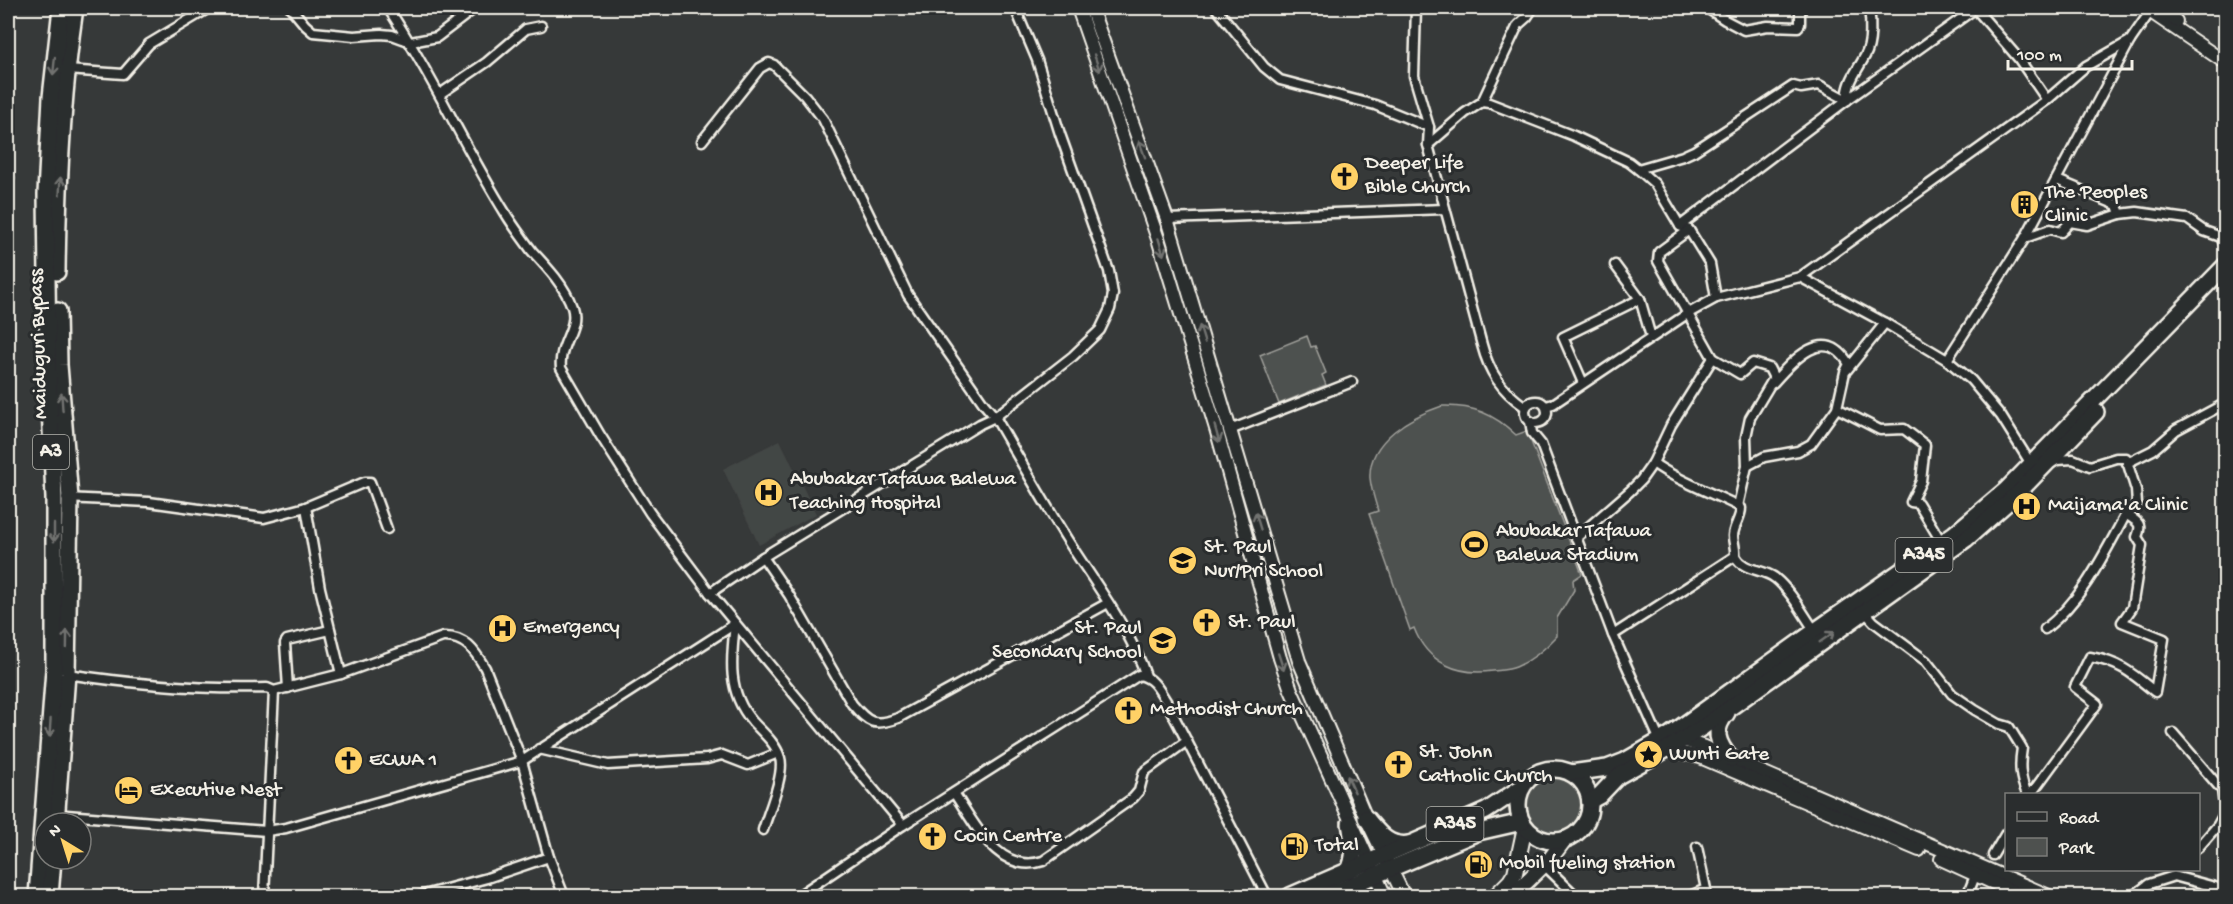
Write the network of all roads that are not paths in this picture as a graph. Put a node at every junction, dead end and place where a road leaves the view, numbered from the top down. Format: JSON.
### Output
{"nodes":[{"id":1,"x":61,"y":8,"type":"edge"},
{"id":2,"x":75,"y":8,"type":"edge"},
{"id":3,"x":209,"y":8,"type":"edge"},
{"id":4,"x":291,"y":8,"type":"edge"},
{"id":5,"x":388,"y":8,"type":"edge"},
{"id":6,"x":475,"y":8,"type":"edge"},
{"id":7,"x":1015,"y":8,"type":"edge"},
{"id":8,"x":1078,"y":8,"type":"edge"},
{"id":9,"x":1091,"y":8,"type":"edge"},
{"id":10,"x":1216,"y":8,"type":"edge"},
{"id":11,"x":1416,"y":8,"type":"edge"},
{"id":12,"x":1533,"y":8,"type":"edge"},
{"id":13,"x":1707,"y":8,"type":"edge"},
{"id":14,"x":1802,"y":8,"type":"edge"},
{"id":15,"x":1869,"y":8,"type":"edge"},
{"id":16,"x":1976,"y":8,"type":"edge"},
{"id":17,"x":2151,"y":9,"type":"edge"},
{"id":18,"x":541,"y":26,"type":"dead end"},
{"id":19,"x":2130,"y":41,"type":"junction"},
{"id":20,"x":411,"y":42,"type":"junction"},
{"id":21,"x":2226,"y":57,"type":"edge"},
{"id":22,"x":2226,"y":63,"type":"edge"},
{"id":23,"x":67,"y":70,"type":"junction"},
{"id":24,"x":440,"y":94,"type":"junction"},
{"id":25,"x":1847,"y":100,"type":"junction"},
{"id":26,"x":2047,"y":100,"type":"junction"},
{"id":27,"x":1482,"y":102,"type":"junction"},
{"id":28,"x":1429,"y":127,"type":"junction"},
{"id":29,"x":702,"y":141,"type":"dead end"},
{"id":30,"x":1428,"y":145,"type":"junction"},
{"id":31,"x":1638,"y":169,"type":"junction"},
{"id":32,"x":2057,"y":180,"type":"junction"},
{"id":33,"x":1445,"y":209,"type":"junction"},
{"id":34,"x":2120,"y":214,"type":"junction"},
{"id":35,"x":1167,"y":219,"type":"junction"},
{"id":36,"x":1152,"y":221,"type":"junction"},
{"id":37,"x":1684,"y":228,"type":"junction"},
{"id":38,"x":2025,"y":238,"type":"junction"},
{"id":39,"x":2226,"y":248,"type":"edge"},
{"id":40,"x":1615,"y":265,"type":"dead end"},
{"id":41,"x":2226,"y":265,"type":"edge"},
{"id":42,"x":1800,"y":277,"type":"junction"},
{"id":43,"x":2226,"y":277,"type":"edge"},
{"id":44,"x":1640,"y":298,"type":"junction"},
{"id":45,"x":1716,"y":298,"type":"junction"},
{"id":46,"x":1686,"y":314,"type":"junction"},
{"id":47,"x":1885,"y":322,"type":"junction"},
{"id":48,"x":1651,"y":338,"type":"junction"},
{"id":49,"x":1713,"y":358,"type":"junction"},
{"id":50,"x":1947,"y":360,"type":"junction"},
{"id":51,"x":1845,"y":372,"type":"junction"},
{"id":52,"x":1352,"y":382,"type":"dead end"},
{"id":53,"x":1583,"y":383,"type":"junction"},
{"id":54,"x":1766,"y":389,"type":"junction"},
{"id":55,"x":1563,"y":396,"type":"junction"},
{"id":56,"x":2226,"y":403,"type":"edge"},
{"id":57,"x":1531,"y":404,"type":"junction"},
{"id":58,"x":1546,"y":406,"type":"junction"},
{"id":59,"x":1837,"y":408,"type":"junction"},
{"id":60,"x":995,"y":417,"type":"junction"},
{"id":61,"x":1543,"y":420,"type":"junction"},
{"id":62,"x":1530,"y":421,"type":"junction"},
{"id":63,"x":1230,"y":430,"type":"junction"},
{"id":64,"x":1540,"y":444,"type":"junction"},
{"id":65,"x":1653,"y":463,"type":"junction"},
{"id":66,"x":2127,"y":463,"type":"junction"},
{"id":67,"x":1747,"y":466,"type":"junction"},
{"id":68,"x":2036,"y":467,"type":"junction"},
{"id":69,"x":54,"y":498,"type":"junction"},
{"id":70,"x":70,"y":498,"type":"junction"},
{"id":71,"x":1738,"y":506,"type":"junction"},
{"id":72,"x":306,"y":507,"type":"junction"},
{"id":73,"x":2126,"y":514,"type":"junction"},
{"id":74,"x":387,"y":529,"type":"dead end"},
{"id":75,"x":1576,"y":538,"type":"junction"},
{"id":76,"x":1942,"y":543,"type":"junction"},
{"id":77,"x":1735,"y":556,"type":"junction"},
{"id":78,"x":763,"y":557,"type":"junction"},
{"id":79,"x":710,"y":593,"type":"junction"},
{"id":80,"x":1108,"y":603,"type":"junction"},
{"id":81,"x":1864,"y":611,"type":"junction"},
{"id":82,"x":735,"y":624,"type":"junction"},
{"id":83,"x":2045,"y":629,"type":"dead end"},
{"id":84,"x":330,"y":630,"type":"junction"},
{"id":85,"x":1815,"y":631,"type":"junction"},
{"id":86,"x":1613,"y":635,"type":"junction"},
{"id":87,"x":67,"y":674,"type":"junction"},
{"id":88,"x":341,"y":674,"type":"junction"},
{"id":89,"x":1146,"y":676,"type":"junction"},
{"id":90,"x":288,"y":688,"type":"junction"},
{"id":91,"x":274,"y":691,"type":"junction"},
{"id":92,"x":1735,"y":702,"type":"junction"},
{"id":93,"x":2173,"y":733,"type":"dead end"},
{"id":94,"x":1187,"y":741,"type":"junction"},
{"id":95,"x":1670,"y":741,"type":"junction"},
{"id":96,"x":539,"y":749,"type":"junction"},
{"id":97,"x":778,"y":753,"type":"junction"},
{"id":98,"x":1731,"y":759,"type":"junction"},
{"id":99,"x":522,"y":761,"type":"junction"},
{"id":100,"x":1571,"y":773,"type":"junction"},
{"id":101,"x":1522,"y":787,"type":"junction"},
{"id":102,"x":954,"y":793,"type":"junction"},
{"id":103,"x":2028,"y":793,"type":"edge"},
{"id":104,"x":2030,"y":793,"type":"edge"},
{"id":105,"x":1590,"y":801,"type":"junction"},
{"id":106,"x":52,"y":811,"type":"edge"},
{"id":107,"x":53,"y":811,"type":"edge"},
{"id":108,"x":1366,"y":818,"type":"junction"},
{"id":109,"x":93,"y":820,"type":"edge"},
{"id":110,"x":1350,"y":823,"type":"junction"},
{"id":111,"x":1523,"y":824,"type":"junction"},
{"id":112,"x":903,"y":825,"type":"junction"},
{"id":113,"x":763,"y":830,"type":"dead end"},
{"id":114,"x":267,"y":831,"type":"junction"},
{"id":115,"x":2005,"y":836,"type":"edge"},
{"id":116,"x":1565,"y":839,"type":"junction"},
{"id":117,"x":1412,"y":843,"type":"junction"},
{"id":118,"x":1697,"y":847,"type":"dead end"},
{"id":119,"x":2200,"y":847,"type":"edge"},
{"id":120,"x":1992,"y":855,"type":"dead end"},
{"id":121,"x":549,"y":857,"type":"junction"},
{"id":122,"x":1388,"y":862,"type":"junction"},
{"id":123,"x":1544,"y":865,"type":"junction"},
{"id":124,"x":1372,"y":869,"type":"junction"},
{"id":125,"x":42,"y":871,"type":"edge"},
{"id":126,"x":52,"y":871,"type":"edge"},
{"id":127,"x":1348,"y":872,"type":"junction"},
{"id":128,"x":2177,"y":873,"type":"edge"},
{"id":129,"x":1975,"y":876,"type":"junction"},
{"id":130,"x":2226,"y":890,"type":"edge"},
{"id":131,"x":1328,"y":896,"type":"edge"},
{"id":132,"x":37,"y":897,"type":"edge"},
{"id":133,"x":50,"y":897,"type":"edge"},
{"id":134,"x":264,"y":897,"type":"edge"},
{"id":135,"x":420,"y":897,"type":"edge"},
{"id":136,"x":564,"y":897,"type":"edge"},
{"id":137,"x":798,"y":897,"type":"edge"},
{"id":138,"x":1267,"y":897,"type":"edge"},
{"id":139,"x":1290,"y":897,"type":"edge"},
{"id":140,"x":1371,"y":897,"type":"edge"},
{"id":141,"x":1385,"y":897,"type":"edge"},
{"id":142,"x":1404,"y":897,"type":"edge"},
{"id":143,"x":1495,"y":897,"type":"edge"},
{"id":144,"x":1512,"y":897,"type":"edge"},
{"id":145,"x":1576,"y":897,"type":"edge"},
{"id":146,"x":1690,"y":897,"type":"edge"},
{"id":147,"x":1967,"y":897,"type":"edge"},
{"id":148,"x":2022,"y":897,"type":"edge"},
{"id":149,"x":2049,"y":897,"type":"edge"},
{"id":150,"x":2133,"y":897,"type":"edge"}],
"edges":[{"from":1,"to":69,"type":"highway","name":"Maiduguri Bypass","number":"A3","one_way":true},
{"from":2,"to":23,"type":"highway","name":"Maiduguri Bypass","number":"A3"},
{"from":3,"to":23,"type":"street"},
{"from":4,"to":20,"type":"street"},
{"from":5,"to":20,"type":"street"},
{"from":6,"to":20,"type":"street"},
{"from":7,"to":60,"type":"street"},
{"from":8,"to":36,"type":"street","one_way":true},
{"from":35,"to":9,"type":"street","one_way":true},
{"from":10,"to":28,"type":"street"},
{"from":11,"to":28,"type":"street"},
{"from":12,"to":27,"type":"street"},
{"from":13,"to":14,"type":"street"},
{"from":15,"to":25,"type":"street"},
{"from":16,"to":25,"type":"street"},
{"from":16,"to":26,"type":"street"},
{"from":17,"to":19,"type":"street"},
{"from":17,"to":21,"type":"street"},
{"from":17,"to":22,"type":"street"},
{"from":18,"to":24,"type":"street"},
{"from":19,"to":26,"type":"street"},
{"from":19,"to":32,"type":"street"},
{"from":20,"to":24,"type":"street"},
{"from":70,"to":23,"type":"highway","name":"Maiduguri Bypass","number":"A3","one_way":true},
{"from":24,"to":79,"type":"street"},
{"from":25,"to":31,"type":"street"},
{"from":25,"to":37,"type":"street"},
{"from":26,"to":42,"type":"street"},
{"from":27,"to":30,"type":"street"},
{"from":27,"to":31,"type":"street"},
{"from":28,"to":30,"type":"street"},
{"from":29,"to":60,"type":"street"},
{"from":30,"to":33,"type":"street"},
{"from":31,"to":37,"type":"street"},
{"from":32,"to":34,"type":"street"},
{"from":32,"to":38,"type":"street"},
{"from":33,"to":35,"type":"street"},
{"from":33,"to":57,"type":"street"},
{"from":34,"to":38,"type":"street"},
{"from":34,"to":39,"type":"street"},
{"from":35,"to":36,"type":"street"},
{"from":63,"to":35,"type":"street","one_way":true},
{"from":36,"to":110,"type":"street","one_way":true},
{"from":37,"to":45,"type":"street"},
{"from":37,"to":46,"type":"street"},
{"from":38,"to":50,"type":"street"},
{"from":40,"to":44,"type":"street"},
{"from":41,"to":68,"type":"highway","number":"A345"},
{"from":42,"to":45,"type":"street"},
{"from":42,"to":47,"type":"street"},
{"from":43,"to":68,"type":"highway","number":"A345"},
{"from":44,"to":48,"type":"street"},
{"from":44,"to":53,"type":"street"},
{"from":45,"to":46,"type":"street"},
{"from":46,"to":48,"type":"street"},
{"from":46,"to":49,"type":"street"},
{"from":47,"to":50,"type":"street"},
{"from":47,"to":51,"type":"street"},
{"from":48,"to":53,"type":"street"},
{"from":49,"to":54,"type":"street"},
{"from":49,"to":65,"type":"street"},
{"from":50,"to":68,"type":"street"},
{"from":51,"to":54,"type":"street"},
{"from":51,"to":59,"type":"street"},
{"from":52,"to":63,"type":"street"},
{"from":53,"to":55,"type":"street"},
{"from":54,"to":67,"type":"street"},
{"from":55,"to":57,"type":"street"},
{"from":55,"to":58,"type":"street"},
{"from":56,"to":66,"type":"street"},
{"from":57,"to":58,"type":"street"},
{"from":57,"to":62,"type":"street"},
{"from":58,"to":61,"type":"street"},
{"from":59,"to":67,"type":"street"},
{"from":59,"to":76,"type":"street"},
{"from":60,"to":78,"type":"street"},
{"from":60,"to":80,"type":"street"},
{"from":61,"to":62,"type":"street"},
{"from":61,"to":64,"type":"street"},
{"from":62,"to":64,"type":"street"},
{"from":108,"to":63,"type":"street","one_way":true},
{"from":64,"to":75,"type":"street"},
{"from":65,"to":71,"type":"street"},
{"from":65,"to":75,"type":"street"},
{"from":66,"to":68,"type":"street"},
{"from":66,"to":73,"type":"street"},
{"from":67,"to":71,"type":"street"},
{"from":68,"to":76,"type":"highway","number":"A345"},
{"from":68,"to":81,"type":"highway","number":"A345"},
{"from":69,"to":70,"type":"street"},
{"from":69,"to":106,"type":"highway","name":"Maiduguri Bypass","number":"A3","one_way":true},
{"from":70,"to":72,"type":"street"},
{"from":87,"to":70,"type":"highway","name":"Maiduguri Bypass","number":"A3","one_way":true},
{"from":71,"to":77,"type":"street"},
{"from":72,"to":74,"type":"street"},
{"from":72,"to":84,"type":"street"},
{"from":73,"to":83,"type":"street"},
{"from":73,"to":104,"type":"street"},
{"from":75,"to":86,"type":"street"},
{"from":76,"to":85,"type":"highway","number":"A345"},
{"from":77,"to":85,"type":"street"},
{"from":77,"to":86,"type":"street"},
{"from":78,"to":79,"type":"street"},
{"from":78,"to":80,"type":"street"},
{"from":79,"to":82,"type":"street"},
{"from":80,"to":89,"type":"street"},
{"from":92,"to":81,"type":"highway","number":"A345","one_way":true},
{"from":81,"to":103,"type":"street"},
{"from":82,"to":96,"type":"street"},
{"from":82,"to":97,"type":"street"},
{"from":82,"to":112,"type":"street"},
{"from":84,"to":88,"type":"street"},
{"from":84,"to":90,"type":"street"},
{"from":85,"to":95,"type":"highway","number":"A345"},
{"from":86,"to":95,"type":"street"},
{"from":87,"to":91,"type":"street"},
{"from":87,"to":107,"type":"highway","name":"Maiduguri Bypass","number":"A3"},
{"from":88,"to":90,"type":"street"},
{"from":88,"to":99,"type":"street"},
{"from":89,"to":94,"type":"street"},
{"from":89,"to":102,"type":"street"},
{"from":90,"to":91,"type":"street"},
{"from":91,"to":114,"type":"street"},
{"from":92,"to":95,"type":"highway","number":"A345"},
{"from":92,"to":98,"type":"highway"},
{"from":93,"to":119,"type":"street"},
{"from":94,"to":102,"type":"street"},
{"from":94,"to":138,"type":"street"},
{"from":95,"to":98,"type":"street"},
{"from":95,"to":100,"type":"highway","number":"A345"},
{"from":95,"to":105,"type":"highway","number":"A345"},
{"from":95,"to":129,"type":"street"},
{"from":96,"to":97,"type":"street"},
{"from":96,"to":99,"type":"street"},
{"from":97,"to":113,"type":"street"},
{"from":98,"to":149,"type":"street"},
{"from":99,"to":114,"type":"street"},
{"from":99,"to":121,"type":"street"},
{"from":100,"to":101,"type":"highway","number":"A345"},
{"from":100,"to":105,"type":"highway"},
{"from":101,"to":111,"type":"highway"},
{"from":101,"to":117,"type":"highway","number":"A345"},
{"from":102,"to":112,"type":"street"},
{"from":105,"to":116,"type":"highway","number":"A345"},
{"from":108,"to":117,"type":"highway"},
{"from":108,"to":122,"type":"street"},
{"from":109,"to":114,"type":"street"},
{"from":110,"to":124,"type":"street"},
{"from":110,"to":127,"type":"highway"},
{"from":111,"to":116,"type":"highway"},
{"from":111,"to":122,"type":"highway","number":"A345"},
{"from":111,"to":143,"type":"main road"},
{"from":112,"to":137,"type":"street"},
{"from":114,"to":134,"type":"street"},
{"from":115,"to":120,"type":"street"},
{"from":116,"to":123,"type":"main road"},
{"from":117,"to":122,"type":"highway","number":"A345"},
{"from":118,"to":146,"type":"street"},
{"from":121,"to":135,"type":"street"},
{"from":121,"to":136,"type":"street"},
{"from":122,"to":124,"type":"highway","number":"A345"},
{"from":122,"to":142,"type":"street"},
{"from":123,"to":144,"type":"main road"},
{"from":123,"to":145,"type":"street"},
{"from":124,"to":127,"type":"highway","number":"A345"},
{"from":124,"to":131,"type":"highway","number":"A345"},
{"from":124,"to":141,"type":"street"},
{"from":125,"to":132,"type":"highway","name":"Maiduguri Bypass","number":"A3"},
{"from":126,"to":133,"type":"highway"},
{"from":127,"to":139,"type":"highway","number":"A345"},
{"from":128,"to":130,"type":"street"},
{"from":128,"to":150,"type":"street"},
{"from":129,"to":147,"type":"street"},
{"from":129,"to":148,"type":"street"},
{"from":131,"to":140,"type":"highway"}]}
